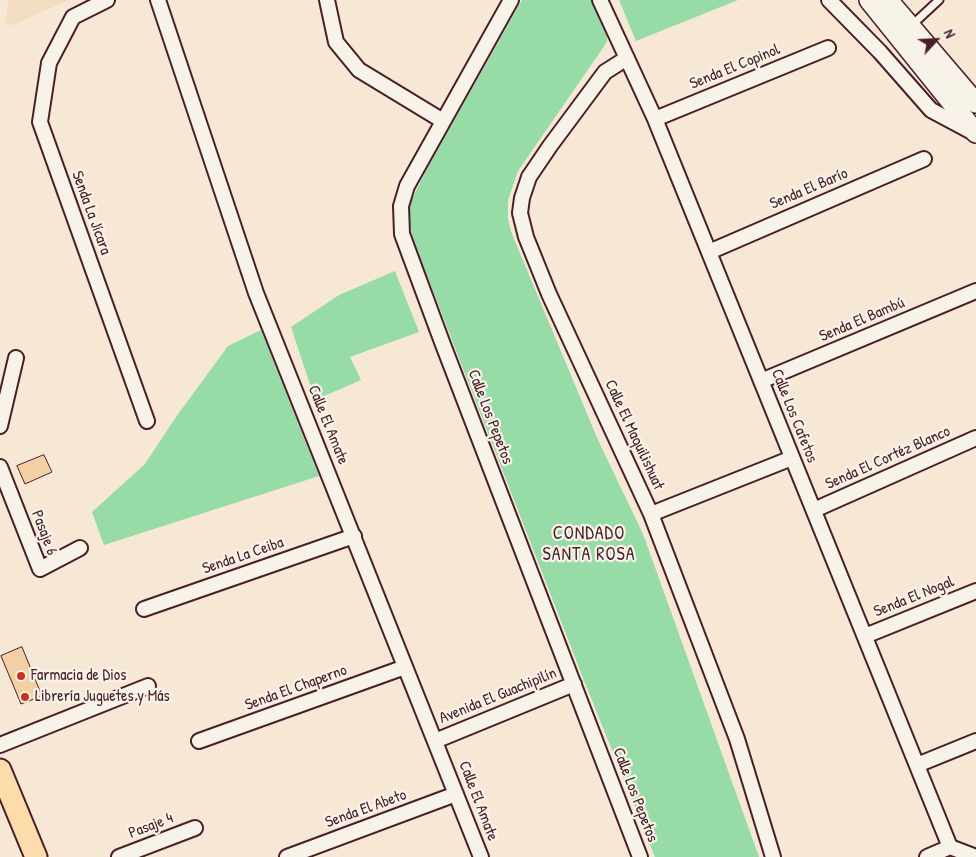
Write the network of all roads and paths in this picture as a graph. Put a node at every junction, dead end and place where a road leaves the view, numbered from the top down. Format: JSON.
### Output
{"nodes":[{"id":1,"x":107,"y":0,"type":"edge"},
{"id":2,"x":158,"y":0,"type":"edge"},
{"id":3,"x":327,"y":0,"type":"edge"},
{"id":4,"x":512,"y":0,"type":"edge"},
{"id":5,"x":600,"y":0,"type":"edge"},
{"id":6,"x":829,"y":0,"type":"edge"},
{"id":7,"x":869,"y":0,"type":"edge"},
{"id":8,"x":888,"y":0,"type":"edge"},
{"id":9,"x":939,"y":0,"type":"edge"},
{"id":10,"x":910,"y":27,"type":"junction"},
{"id":11,"x":828,"y":48,"type":"dead end"},
{"id":12,"x":627,"y":58,"type":"junction"},
{"id":13,"x":976,"y":103,"type":"edge"},
{"id":14,"x":655,"y":119,"type":"junction"},
{"id":15,"x":443,"y":121,"type":"junction"},
{"id":16,"x":976,"y":134,"type":"edge"},
{"id":17,"x":924,"y":159,"type":"dead end"},
{"id":18,"x":709,"y":252,"type":"junction"},
{"id":19,"x":976,"y":291,"type":"edge"},
{"id":20,"x":16,"y":358,"type":"dead end"},
{"id":21,"x":761,"y":381,"type":"junction"},
{"id":22,"x":146,"y":421,"type":"dead end"},
{"id":23,"x":0,"y":426,"type":"edge"},
{"id":24,"x":976,"y":438,"type":"edge"},
{"id":25,"x":792,"y":458,"type":"junction"},
{"id":26,"x":0,"y":467,"type":"edge"},
{"id":27,"x":814,"y":510,"type":"junction"},
{"id":28,"x":651,"y":514,"type":"junction"},
{"id":29,"x":354,"y":536,"type":"junction"},
{"id":30,"x":80,"y":548,"type":"dead end"},
{"id":31,"x":976,"y":591,"type":"edge"},
{"id":32,"x":144,"y":608,"type":"dead end"},
{"id":33,"x":865,"y":636,"type":"junction"},
{"id":34,"x":405,"y":668,"type":"junction"},
{"id":35,"x":574,"y":684,"type":"junction"},
{"id":36,"x":148,"y":686,"type":"dead end"},
{"id":37,"x":199,"y":741,"type":"dead end"},
{"id":38,"x":435,"y":741,"type":"junction"},
{"id":39,"x":976,"y":742,"type":"edge"},
{"id":40,"x":0,"y":745,"type":"edge"},
{"id":41,"x":917,"y":765,"type":"junction"},
{"id":42,"x":0,"y":770,"type":"edge"},
{"id":43,"x":456,"y":794,"type":"junction"},
{"id":44,"x":196,"y":828,"type":"dead end"},
{"id":45,"x":950,"y":847,"type":"junction"},
{"id":46,"x":36,"y":857,"type":"edge"},
{"id":47,"x":119,"y":857,"type":"edge"},
{"id":48,"x":287,"y":857,"type":"edge"},
{"id":49,"x":481,"y":857,"type":"edge"},
{"id":50,"x":640,"y":857,"type":"edge"},
{"id":51,"x":773,"y":857,"type":"edge"},
{"id":52,"x":927,"y":857,"type":"edge"},
{"id":53,"x":976,"y":857,"type":"edge"}],
"edges":[{"from":1,"to":22,"type":"street","name":"Senda La Jícara"},
{"from":2,"to":29,"type":"street","name":"Calle El Amate"},
{"from":3,"to":15,"type":"street"},
{"from":4,"to":15,"type":"street","name":"Calle Los Pepetos"},
{"from":5,"to":12,"type":"street","name":"Calle Los Cafetos"},
{"from":6,"to":16,"type":"street"},
{"from":7,"to":16,"type":"street"},
{"from":8,"to":10,"type":"street"},
{"from":9,"to":10,"type":"lane"},
{"from":10,"to":13,"type":"street"},
{"from":11,"to":14,"type":"street","name":"Senda El Copinol"},
{"from":12,"to":14,"type":"street","name":"Calle Los Cafetos"},
{"from":12,"to":28,"type":"street","name":"Calle El Maquilishuat"},
{"from":14,"to":18,"type":"street","name":"Calle Los Cafetos"},
{"from":15,"to":35,"type":"street","name":"Calle Los Pepetos"},
{"from":17,"to":18,"type":"street","name":"Senda El Barío"},
{"from":18,"to":21,"type":"street","name":"Calle Los Cafetos"},
{"from":19,"to":21,"type":"street","name":"Senda El Bambú"},
{"from":20,"to":23,"type":"street"},
{"from":21,"to":25,"type":"street","name":"Calle Los Cafetos"},
{"from":24,"to":27,"type":"street","name":"Senda El Cortéz Blanco"},
{"from":25,"to":27,"type":"street","name":"Calle Los Cafetos"},
{"from":25,"to":28,"type":"street"},
{"from":26,"to":30,"type":"street","name":"Pasaje 6"},
{"from":27,"to":33,"type":"street","name":"Calle Los Cafetos"},
{"from":28,"to":51,"type":"street","name":"Calle El Maquilishuat"},
{"from":29,"to":32,"type":"street","name":"Senda La Ceiba"},
{"from":29,"to":34,"type":"street","name":"Calle El Amate"},
{"from":31,"to":33,"type":"street","name":"Senda El Nogal"},
{"from":33,"to":41,"type":"street","name":"Calle Los Cafetos"},
{"from":34,"to":37,"type":"street","name":"Senda El Chaperno"},
{"from":34,"to":38,"type":"street","name":"Calle El Amate"},
{"from":35,"to":38,"type":"street","name":"Avenida El Guachipilín"},
{"from":35,"to":50,"type":"street","name":"Calle Los Pepetos"},
{"from":36,"to":40,"type":"street"},
{"from":38,"to":43,"type":"street","name":"Calle El Amate"},
{"from":39,"to":41,"type":"street"},
{"from":41,"to":45,"type":"street","name":"Calle Los Cafetos"},
{"from":42,"to":46,"type":"main road"},
{"from":43,"to":48,"type":"street","name":"Senda El Abeto"},
{"from":43,"to":49,"type":"street","name":"Calle El Amate"},
{"from":44,"to":47,"type":"street","name":"Pasaje 4"},
{"from":45,"to":52,"type":"street"},
{"from":45,"to":53,"type":"street"}]}
